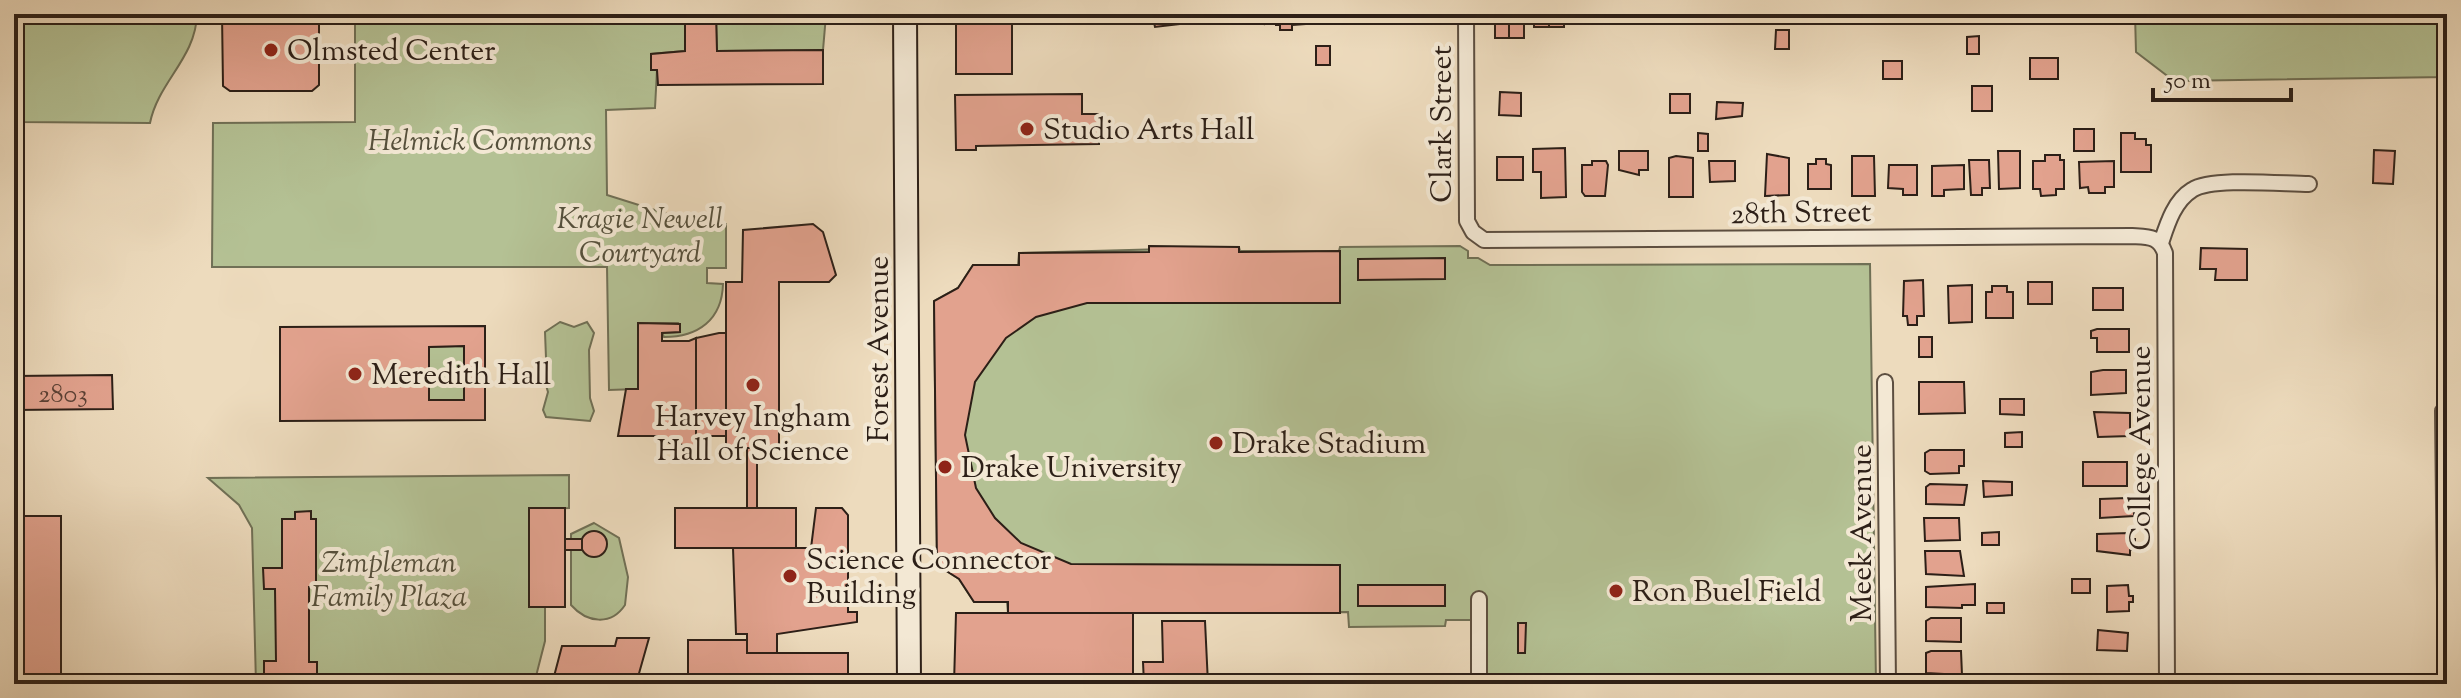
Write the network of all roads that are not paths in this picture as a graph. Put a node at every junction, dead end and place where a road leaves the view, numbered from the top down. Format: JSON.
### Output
{"nodes":[{"id":1,"x":905,"y":14,"type":"edge"},
{"id":2,"x":1466,"y":14,"type":"edge"},
{"id":3,"x":2309,"y":184,"type":"dead end"},
{"id":4,"x":1473,"y":232,"type":"joint"},
{"id":5,"x":2161,"y":243,"type":"junction"},
{"id":6,"x":1885,"y":382,"type":"dead end"},
{"id":7,"x":2443,"y":411,"type":"dead end"},
{"id":8,"x":1479,"y":599,"type":"dead end"},
{"id":9,"x":909,"y":684,"type":"edge"},
{"id":10,"x":1479,"y":684,"type":"edge"},
{"id":11,"x":1888,"y":684,"type":"edge"},
{"id":12,"x":2167,"y":684,"type":"edge"},
{"id":13,"x":2446,"y":684,"type":"edge"}],
"edges":[{"from":1,"to":9,"type":"main road","name":"Forest Avenue"},
{"from":2,"to":4,"type":"street","name":"Clark Street"},
{"from":3,"to":5,"type":"street"},
{"from":4,"to":5,"type":"street","name":"28th Street"},
{"from":5,"to":12,"type":"street","name":"College Avenue"},
{"from":6,"to":11,"type":"street","name":"Meek Avenue"},
{"from":7,"to":13,"type":"street"},
{"from":8,"to":10,"type":"street"}]}
